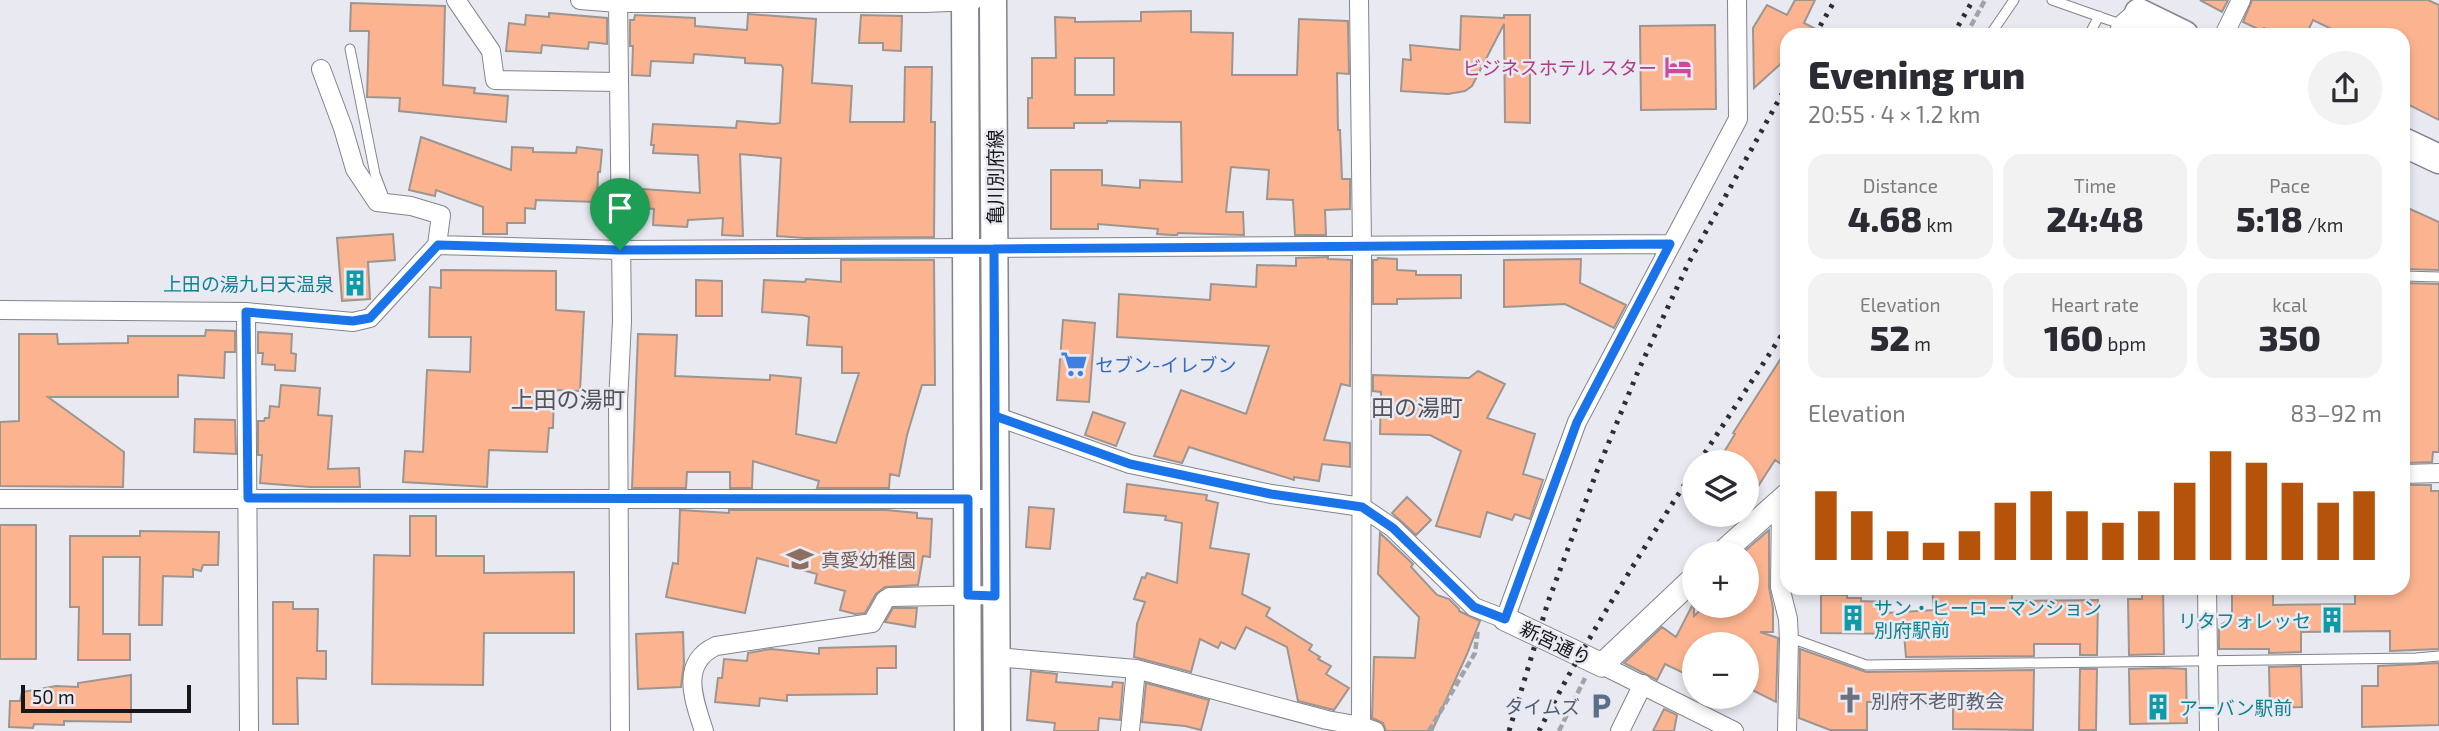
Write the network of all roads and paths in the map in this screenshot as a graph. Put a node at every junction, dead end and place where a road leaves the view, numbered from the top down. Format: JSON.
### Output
{"nodes":[{"id":1,"x":458,"y":0,"type":"edge"},
{"id":2,"x":580,"y":0,"type":"edge"},
{"id":3,"x":972,"y":0,"type":"edge"},
{"id":4,"x":993,"y":0,"type":"edge"},
{"id":5,"x":1359,"y":0,"type":"edge"},
{"id":6,"x":1737,"y":0,"type":"edge"},
{"id":7,"x":1985,"y":0,"type":"edge"},
{"id":8,"x":2014,"y":0,"type":"edge"},
{"id":9,"x":2052,"y":0,"type":"edge"},
{"id":10,"x":2241,"y":0,"type":"edge"},
{"id":11,"x":618,"y":1,"type":"edge"},
{"id":12,"x":2099,"y":16,"type":"junction"},
{"id":13,"x":2130,"y":18,"type":"edge"},
{"id":14,"x":1970,"y":28,"type":"edge"},
{"id":15,"x":1995,"y":28,"type":"edge"},
{"id":16,"x":2093,"y":28,"type":"edge"},
{"id":17,"x":2162,"y":28,"type":"edge"},
{"id":18,"x":2227,"y":28,"type":"edge"},
{"id":19,"x":350,"y":49,"type":"dead end"},
{"id":20,"x":321,"y":69,"type":"dead end"},
{"id":21,"x":618,"y":82,"type":"junction"},
{"id":22,"x":2410,"y":145,"type":"edge"},
{"id":23,"x":2439,"y":159,"type":"edge"},
{"id":24,"x":386,"y":202,"type":"junction"},
{"id":25,"x":1670,"y":244,"type":"junction"},
{"id":26,"x":438,"y":245,"type":"junction"},
{"id":27,"x":1362,"y":247,"type":"junction"},
{"id":28,"x":966,"y":249,"type":"junction"},
{"id":29,"x":994,"y":249,"type":"junction"},
{"id":30,"x":620,"y":250,"type":"junction"},
{"id":31,"x":2410,"y":276,"type":"edge"},
{"id":32,"x":2439,"y":277,"type":"edge"},
{"id":33,"x":0,"y":310,"type":"edge"},
{"id":34,"x":246,"y":312,"type":"junction"},
{"id":35,"x":995,"y":416,"type":"junction"},
{"id":36,"x":2439,"y":473,"type":"edge"},
{"id":37,"x":2410,"y":474,"type":"edge"},
{"id":38,"x":248,"y":498,"type":"junction"},
{"id":39,"x":0,"y":499,"type":"edge"},
{"id":40,"x":968,"y":499,"type":"junction"},
{"id":41,"x":995,"y":499,"type":"junction"},
{"id":42,"x":618,"y":500,"type":"junction"},
{"id":43,"x":1780,"y":503,"type":"edge"},
{"id":44,"x":1362,"y":507,"type":"junction"},
{"id":45,"x":1736,"y":541,"type":"edge"},
{"id":46,"x":1682,"y":589,"type":"edge"},
{"id":47,"x":968,"y":595,"type":"junction"},
{"id":48,"x":1782,"y":595,"type":"edge"},
{"id":49,"x":2207,"y":595,"type":"edge"},
{"id":50,"x":995,"y":596,"type":"junction"},
{"id":51,"x":1480,"y":611,"type":"junction"},
{"id":52,"x":1505,"y":619,"type":"junction"},
{"id":53,"x":1788,"y":637,"type":"junction"},
{"id":54,"x":2439,"y":656,"type":"edge"},
{"id":55,"x":996,"y":657,"type":"junction"},
{"id":56,"x":2208,"y":661,"type":"junction"},
{"id":57,"x":1595,"y":668,"type":"junction"},
{"id":58,"x":1136,"y":669,"type":"junction"},
{"id":59,"x":1643,"y":684,"type":"junction"},
{"id":60,"x":1366,"y":729,"type":"edge"},
{"id":61,"x":249,"y":731,"type":"edge"},
{"id":62,"x":620,"y":731,"type":"edge"},
{"id":63,"x":704,"y":731,"type":"edge"},
{"id":64,"x":968,"y":731,"type":"edge"},
{"id":65,"x":997,"y":731,"type":"edge"},
{"id":66,"x":1130,"y":731,"type":"edge"},
{"id":67,"x":1429,"y":731,"type":"edge"},
{"id":68,"x":1559,"y":731,"type":"edge"},
{"id":69,"x":1620,"y":731,"type":"edge"},
{"id":70,"x":1734,"y":731,"type":"edge"},
{"id":71,"x":1787,"y":731,"type":"edge"},
{"id":72,"x":2209,"y":731,"type":"edge"}],
"edges":[{"from":1,"to":21,"type":"street"},
{"from":2,"to":11,"type":"street"},
{"from":3,"to":11,"type":"street"},
{"from":3,"to":28,"type":"main road","name":"亀川別府線"},
{"from":4,"to":29,"type":"main road","name":"亀川別府線"},
{"from":5,"to":27,"type":"street"},
{"from":6,"to":25,"type":"street"},
{"from":7,"to":14,"type":"path"},
{"from":8,"to":15,"type":"lane"},
{"from":9,"to":12,"type":"lane"},
{"from":10,"to":18,"type":"street"},
{"from":11,"to":21,"type":"street"},
{"from":12,"to":13,"type":"lane"},
{"from":12,"to":16,"type":"lane"},
{"from":13,"to":17,"type":"main road"},
{"from":19,"to":24,"type":"lane"},
{"from":20,"to":24,"type":"street"},
{"from":21,"to":30,"type":"street"},
{"from":22,"to":23,"type":"main road"},
{"from":24,"to":26,"type":"street"},
{"from":25,"to":27,"type":"street"},
{"from":25,"to":52,"type":"street"},
{"from":26,"to":30,"type":"street"},
{"from":26,"to":34,"type":"street"},
{"from":27,"to":29,"type":"street"},
{"from":27,"to":44,"type":"street"},
{"from":28,"to":29,"type":"street"},
{"from":28,"to":30,"type":"street"},
{"from":28,"to":40,"type":"main road","name":"亀川別府線"},
{"from":29,"to":35,"type":"main road","name":"亀川別府線"},
{"from":30,"to":42,"type":"street"},
{"from":31,"to":32,"type":"lane"},
{"from":33,"to":34,"type":"street"},
{"from":34,"to":38,"type":"street"},
{"from":35,"to":41,"type":"main road","name":"亀川別府線"},
{"from":35,"to":44,"type":"street","name":"新宮通り"},
{"from":36,"to":37,"type":"street"},
{"from":38,"to":39,"type":"street"},
{"from":38,"to":42,"type":"street"},
{"from":38,"to":61,"type":"street"},
{"from":40,"to":41,"type":"street"},
{"from":40,"to":42,"type":"street"},
{"from":40,"to":47,"type":"main road","name":"亀川別府線"},
{"from":41,"to":50,"type":"main road","name":"亀川別府線"},
{"from":42,"to":62,"type":"street"},
{"from":43,"to":45,"type":"street"},
{"from":44,"to":51,"type":"street","name":"新宮通り"},
{"from":44,"to":60,"type":"street"},
{"from":46,"to":57,"type":"street"},
{"from":47,"to":50,"type":"street"},
{"from":47,"to":63,"type":"street"},
{"from":47,"to":64,"type":"main road","name":"亀川別府線"},
{"from":48,"to":53,"type":"street"},
{"from":49,"to":56,"type":"street"},
{"from":50,"to":55,"type":"main road","name":"亀川別府線"},
{"from":51,"to":52,"type":"street","name":"新宮通り"},
{"from":51,"to":67,"type":"path"},
{"from":52,"to":57,"type":"street","name":"新宮通り"},
{"from":53,"to":56,"type":"lane"},
{"from":53,"to":71,"type":"street"},
{"from":54,"to":56,"type":"lane"},
{"from":55,"to":58,"type":"street"},
{"from":55,"to":65,"type":"main road","name":"亀川別府線"},
{"from":56,"to":72,"type":"street"},
{"from":57,"to":59,"type":"street","name":"新宮通り"},
{"from":57,"to":68,"type":"path"},
{"from":58,"to":60,"type":"street"},
{"from":58,"to":66,"type":"street"},
{"from":59,"to":69,"type":"street"},
{"from":59,"to":70,"type":"street","name":"新宮通り"}]}
